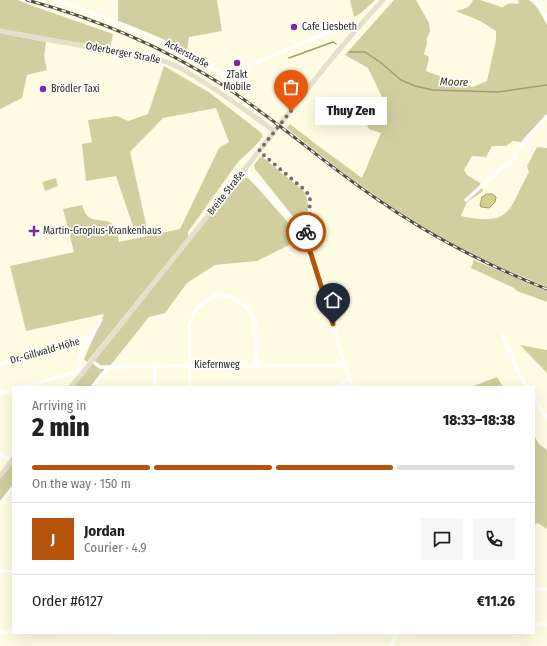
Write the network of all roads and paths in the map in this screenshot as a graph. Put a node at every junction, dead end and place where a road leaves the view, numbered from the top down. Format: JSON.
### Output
{"nodes":[{"id":1,"x":56,"y":0,"type":"edge"},
{"id":2,"x":383,"y":0,"type":"edge"},
{"id":3,"x":535,"y":0,"type":"edge"},
{"id":4,"x":547,"y":18,"type":"edge"},
{"id":5,"x":360,"y":25,"type":"junction"},
{"id":6,"x":0,"y":31,"type":"edge"},
{"id":7,"x":547,"y":116,"type":"edge"},
{"id":8,"x":274,"y":131,"type":"junction"},
{"id":9,"x":259,"y":151,"type":"junction"},
{"id":10,"x":245,"y":168,"type":"junction"},
{"id":11,"x":466,"y":200,"type":"dead end"},
{"id":12,"x":302,"y":235,"type":"junction"},
{"id":13,"x":101,"y":320,"type":"dead end"},
{"id":14,"x":503,"y":335,"type":"dead end"},
{"id":15,"x":90,"y":338,"type":"junction"},
{"id":16,"x":92,"y":361,"type":"junction"},
{"id":17,"x":0,"y":364,"type":"edge"},
{"id":18,"x":189,"y":365,"type":"junction"},
{"id":19,"x":256,"y":365,"type":"junction"},
{"id":20,"x":345,"y":365,"type":"junction"},
{"id":21,"x":155,"y":366,"type":"junction"},
{"id":22,"x":108,"y":367,"type":"junction"},
{"id":23,"x":80,"y":372,"type":"junction"},
{"id":24,"x":349,"y":378,"type":"junction"},
{"id":25,"x":27,"y":386,"type":"edge"},
{"id":26,"x":72,"y":386,"type":"edge"},
{"id":27,"x":93,"y":386,"type":"edge"},
{"id":28,"x":155,"y":386,"type":"edge"},
{"id":29,"x":190,"y":386,"type":"edge"},
{"id":30,"x":339,"y":386,"type":"edge"},
{"id":31,"x":352,"y":386,"type":"edge"},
{"id":32,"x":526,"y":386,"type":"edge"},
{"id":33,"x":12,"y":390,"type":"edge"},
{"id":34,"x":0,"y":393,"type":"edge"},
{"id":35,"x":535,"y":400,"type":"edge"},
{"id":36,"x":547,"y":418,"type":"edge"},
{"id":37,"x":0,"y":453,"type":"edge"},
{"id":38,"x":12,"y":460,"type":"edge"},
{"id":39,"x":0,"y":476,"type":"edge"},
{"id":40,"x":12,"y":488,"type":"edge"},
{"id":41,"x":0,"y":504,"type":"edge"},
{"id":42,"x":0,"y":571,"type":"edge"},
{"id":43,"x":12,"y":571,"type":"edge"},
{"id":44,"x":547,"y":589,"type":"edge"},
{"id":45,"x":535,"y":590,"type":"edge"},
{"id":46,"x":547,"y":625,"type":"edge"},
{"id":47,"x":535,"y":626,"type":"edge"},
{"id":48,"x":0,"y":632,"type":"edge"},
{"id":49,"x":12,"y":632,"type":"edge"},
{"id":50,"x":144,"y":634,"type":"edge"},
{"id":51,"x":257,"y":634,"type":"edge"},
{"id":52,"x":339,"y":634,"type":"edge"},
{"id":53,"x":396,"y":634,"type":"edge"},
{"id":54,"x":392,"y":646,"type":"edge"}],
"edges":[{"from":1,"to":5,"type":"street","name":"Ackerstraße"},
{"from":2,"to":5,"type":"main road","name":"Breite Straße"},
{"from":3,"to":4,"type":"street"},
{"from":5,"to":8,"type":"main road","name":"Breite Straße"},
{"from":6,"to":8,"type":"main road","name":"Oderberger Straße"},
{"from":7,"to":11,"type":"street"},
{"from":8,"to":9,"type":"main road","name":"Breite Straße"},
{"from":9,"to":10,"type":"main road","name":"Breite Straße"},
{"from":9,"to":12,"type":"street"},
{"from":10,"to":12,"type":"street"},
{"from":10,"to":16,"type":"main road","name":"Breite Straße"},
{"from":12,"to":20,"type":"street"},
{"from":13,"to":15,"type":"street","name":"Dr.-Gillwald-Höhe"},
{"from":14,"to":32,"type":"street"},
{"from":15,"to":17,"type":"street","name":"Dr.-Gillwald-Höhe"},
{"from":15,"to":23,"type":"street","name":"Dr.-Gillwald-Höhe"},
{"from":16,"to":22,"type":"street","name":"Kiefernweg"},
{"from":16,"to":23,"type":"main road","name":"Breite Straße"},
{"from":18,"to":19,"type":"street","name":"Kiefernweg"},
{"from":18,"to":19,"type":"street"},
{"from":18,"to":21,"type":"street","name":"Kiefernweg"},
{"from":18,"to":29,"type":"street"},
{"from":19,"to":20,"type":"street","name":"Kiefernweg"},
{"from":20,"to":24,"type":"street"},
{"from":21,"to":22,"type":"street","name":"Kiefernweg"},
{"from":21,"to":28,"type":"street"},
{"from":22,"to":27,"type":"street"},
{"from":23,"to":25,"type":"street"},
{"from":23,"to":26,"type":"main road","name":"Breite Straße"},
{"from":24,"to":30,"type":"street"},
{"from":24,"to":31,"type":"street"},
{"from":33,"to":34,"type":"street"},
{"from":35,"to":36,"type":"street"},
{"from":37,"to":38,"type":"street"},
{"from":38,"to":39,"type":"main road"},
{"from":40,"to":41,"type":"street"},
{"from":42,"to":43,"type":"street"},
{"from":44,"to":45,"type":"street"},
{"from":46,"to":47,"type":"street"},
{"from":48,"to":49,"type":"street"},
{"from":50,"to":51,"type":"street"},
{"from":51,"to":52,"type":"street"},
{"from":52,"to":53,"type":"street"},
{"from":53,"to":54,"type":"street"}]}
